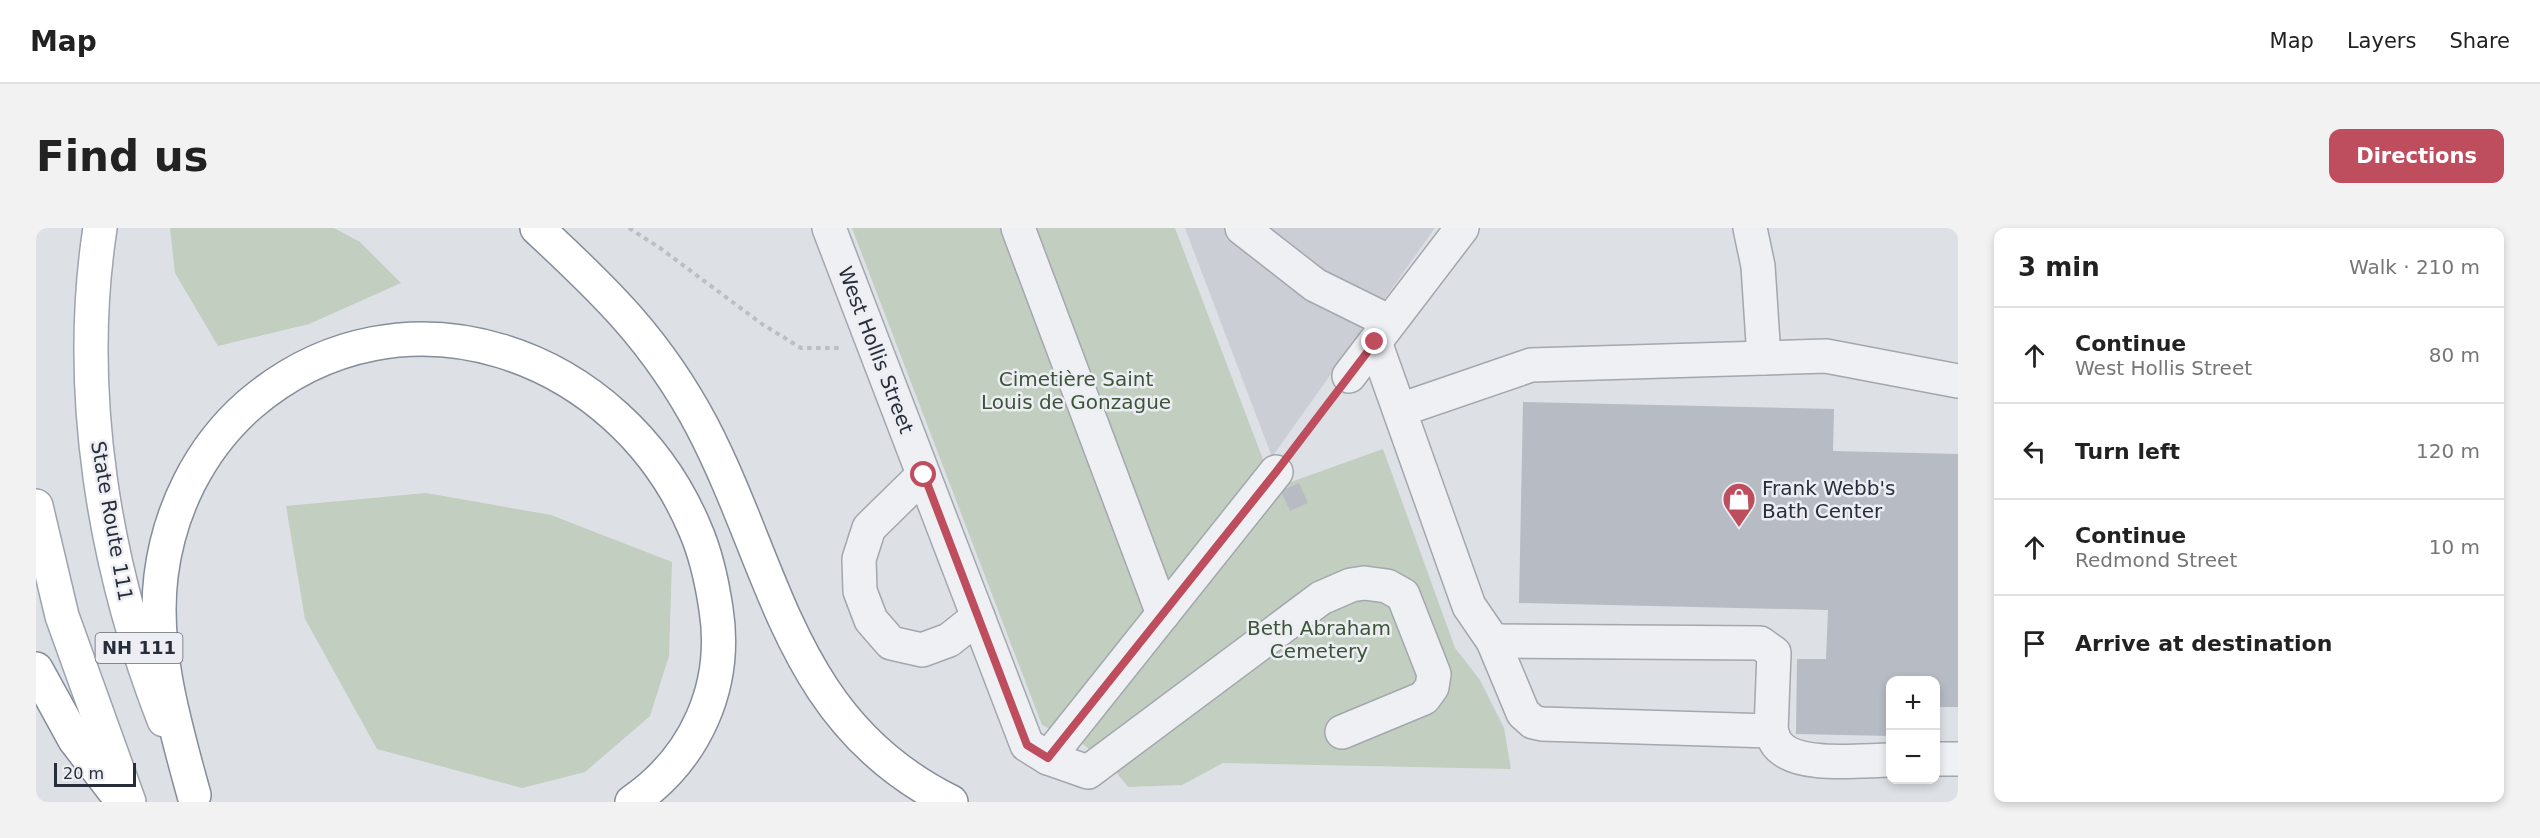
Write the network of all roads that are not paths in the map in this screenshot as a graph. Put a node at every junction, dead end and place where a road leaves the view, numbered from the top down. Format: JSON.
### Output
{"nodes":[{"id":1,"x":100,"y":228,"type":"edge"},
{"id":2,"x":537,"y":228,"type":"edge"},
{"id":3,"x":829,"y":228,"type":"edge"},
{"id":4,"x":1018,"y":228,"type":"edge"},
{"id":5,"x":1242,"y":228,"type":"edge"},
{"id":6,"x":1462,"y":228,"type":"edge"},
{"id":7,"x":1750,"y":228,"type":"edge"},
{"id":8,"x":1382,"y":332,"type":"junction"},
{"id":9,"x":1764,"y":358,"type":"junction"},
{"id":10,"x":1349,"y":376,"type":"road end"},
{"id":11,"x":1958,"y":381,"type":"edge"},
{"id":12,"x":1400,"y":410,"type":"junction"},
{"id":13,"x":1276,"y":472,"type":"road end"},
{"id":14,"x":924,"y":475,"type":"junction"},
{"id":15,"x":36,"y":506,"type":"edge"},
{"id":16,"x":1163,"y":614,"type":"junction"},
{"id":17,"x":978,"y":617,"type":"junction"},
{"id":18,"x":1493,"y":641,"type":"junction"},
{"id":19,"x":36,"y":669,"type":"edge"},
{"id":20,"x":1771,"y":731,"type":"junction"},
{"id":21,"x":1342,"y":732,"type":"dead end"},
{"id":22,"x":1048,"y":758,"type":"junction"},
{"id":23,"x":1886,"y":759,"type":"edge"},
{"id":24,"x":1940,"y":759,"type":"edge"},
{"id":25,"x":1958,"y":759,"type":"edge"},
{"id":26,"x":196,"y":799,"type":"edge"},
{"id":27,"x":123,"y":802,"type":"edge"},
{"id":28,"x":129,"y":802,"type":"edge"},
{"id":29,"x":632,"y":802,"type":"edge"},
{"id":30,"x":951,"y":802,"type":"edge"}],
"edges":[{"from":1,"to":26,"type":"main road","name":"State Route 111","number":"NH 111"},
{"from":2,"to":30,"type":"main road"},
{"from":3,"to":14,"type":"street","name":"West Hollis Street"},
{"from":4,"to":16,"type":"street"},
{"from":5,"to":8,"type":"street"},
{"from":6,"to":8,"type":"street"},
{"from":7,"to":9,"type":"street"},
{"from":8,"to":10,"type":"street"},
{"from":8,"to":12,"type":"street"},
{"from":9,"to":11,"type":"street"},
{"from":9,"to":12,"type":"street"},
{"from":12,"to":18,"type":"street"},
{"from":13,"to":16,"type":"street"},
{"from":14,"to":17,"type":"street","name":"West Hollis Street"},
{"from":14,"to":17,"type":"street"},
{"from":15,"to":28,"type":"main road","number":"NH 111"},
{"from":16,"to":22,"type":"street"},
{"from":17,"to":22,"type":"street","name":"West Hollis Street"},
{"from":18,"to":20,"type":"street"},
{"from":18,"to":20,"type":"street"},
{"from":19,"to":27,"type":"main road"},
{"from":20,"to":23,"type":"street"},
{"from":21,"to":22,"type":"street","name":"West Hollis Street"},
{"from":24,"to":25,"type":"street"},
{"from":26,"to":29,"type":"main road"}]}
